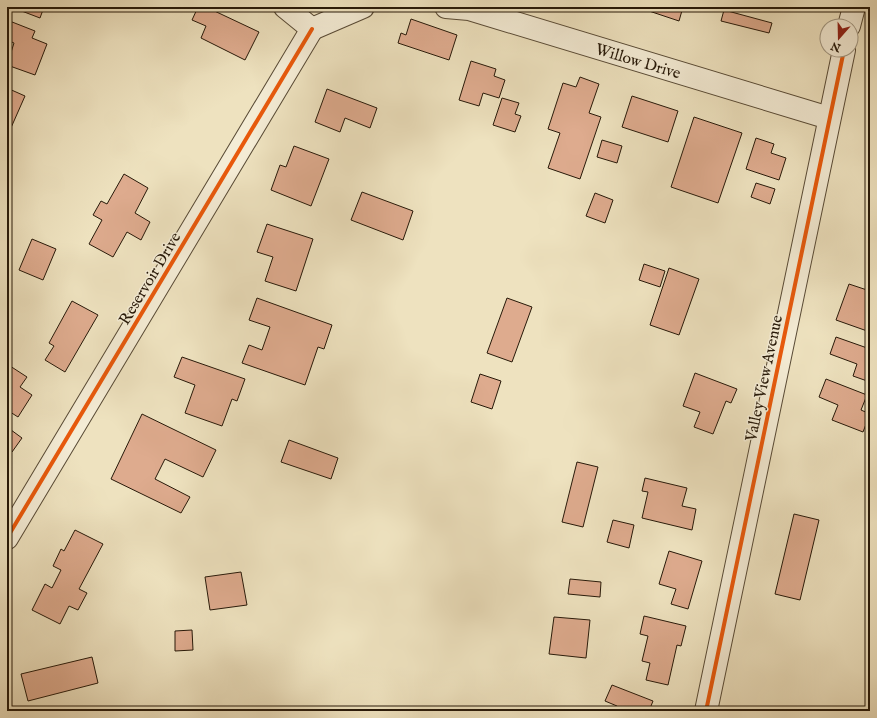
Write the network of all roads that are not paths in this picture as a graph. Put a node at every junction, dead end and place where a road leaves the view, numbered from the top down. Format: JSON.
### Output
{"nodes":[{"id":1,"x":285,"y":7,"type":"edge"},
{"id":2,"x":363,"y":7,"type":"edge"},
{"id":3,"x":446,"y":7,"type":"edge"},
{"id":4,"x":854,"y":7,"type":"edge"},
{"id":5,"x":851,"y":18,"type":"edge"},
{"id":6,"x":312,"y":30,"type":"junction"},
{"id":7,"x":842,"y":58,"type":"edge"},
{"id":8,"x":829,"y":118,"type":"junction"},
{"id":9,"x":7,"y":538,"type":"edge"},
{"id":10,"x":706,"y":711,"type":"edge"}],
"edges":[{"from":1,"to":6,"type":"street"},
{"from":2,"to":6,"type":"street"},
{"from":3,"to":8,"type":"street","name":"Willow Drive"},
{"from":4,"to":5,"type":"street"},
{"from":6,"to":9,"type":"street","name":"Reservoir Drive"},
{"from":7,"to":8,"type":"street","name":"Valley View Avenue"},
{"from":8,"to":10,"type":"street","name":"Valley View Avenue"}]}
